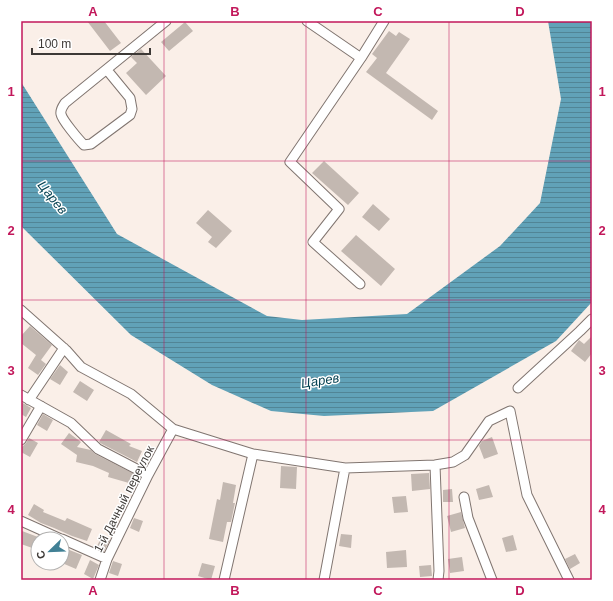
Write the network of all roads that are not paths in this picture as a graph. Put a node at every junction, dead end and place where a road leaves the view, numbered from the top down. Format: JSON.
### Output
{"nodes":[{"id":1,"x":166,"y":21,"type":"edge"},
{"id":2,"x":307,"y":21,"type":"edge"},
{"id":3,"x":384,"y":21,"type":"edge"},
{"id":4,"x":361,"y":58,"type":"junction"},
{"id":5,"x":107,"y":70,"type":"junction"},
{"id":6,"x":360,"y":284,"type":"dead end"},
{"id":7,"x":21,"y":310,"type":"edge"},
{"id":8,"x":592,"y":319,"type":"edge"},
{"id":9,"x":64,"y":348,"type":"junction"},
{"id":10,"x":518,"y":388,"type":"dead end"},
{"id":11,"x":25,"y":397,"type":"edge"},
{"id":12,"x":41,"y":406,"type":"junction"},
{"id":13,"x":173,"y":429,"type":"junction"},
{"id":14,"x":21,"y":440,"type":"edge"},
{"id":15,"x":252,"y":454,"type":"junction"},
{"id":16,"x":435,"y":465,"type":"junction"},
{"id":17,"x":345,"y":468,"type":"junction"},
{"id":18,"x":148,"y":475,"type":"junction"},
{"id":19,"x":464,"y":497,"type":"dead end"},
{"id":20,"x":21,"y":521,"type":"edge"},
{"id":21,"x":44,"y":531,"type":"edge"},
{"id":22,"x":70,"y":543,"type":"edge"},
{"id":23,"x":106,"y":559,"type":"junction"},
{"id":24,"x":100,"y":580,"type":"edge"},
{"id":25,"x":224,"y":580,"type":"edge"},
{"id":26,"x":324,"y":580,"type":"edge"},
{"id":27,"x":438,"y":580,"type":"edge"},
{"id":28,"x":492,"y":580,"type":"edge"},
{"id":29,"x":569,"y":580,"type":"edge"}],
"edges":[{"from":1,"to":5,"type":"street"},
{"from":2,"to":4,"type":"street"},
{"from":3,"to":4,"type":"street"},
{"from":4,"to":6,"type":"street"},
{"from":5,"to":5,"type":"street"},
{"from":7,"to":9,"type":"street"},
{"from":8,"to":10,"type":"street"},
{"from":9,"to":11,"type":"street"},
{"from":9,"to":13,"type":"street"},
{"from":11,"to":12,"type":"street"},
{"from":12,"to":14,"type":"street"},
{"from":12,"to":18,"type":"street"},
{"from":13,"to":15,"type":"street"},
{"from":13,"to":18,"type":"street","name":"1-й Дачный переулок"},
{"from":15,"to":17,"type":"street"},
{"from":15,"to":25,"type":"street"},
{"from":16,"to":17,"type":"street"},
{"from":16,"to":27,"type":"street"},
{"from":16,"to":29,"type":"street"},
{"from":17,"to":26,"type":"street"},
{"from":18,"to":23,"type":"street","name":"1-й Дачный переулок"},
{"from":19,"to":28,"type":"street"},
{"from":20,"to":21,"type":"street"},
{"from":22,"to":23,"type":"street"},
{"from":23,"to":24,"type":"street","name":"1-й Дачный переулок"}]}
